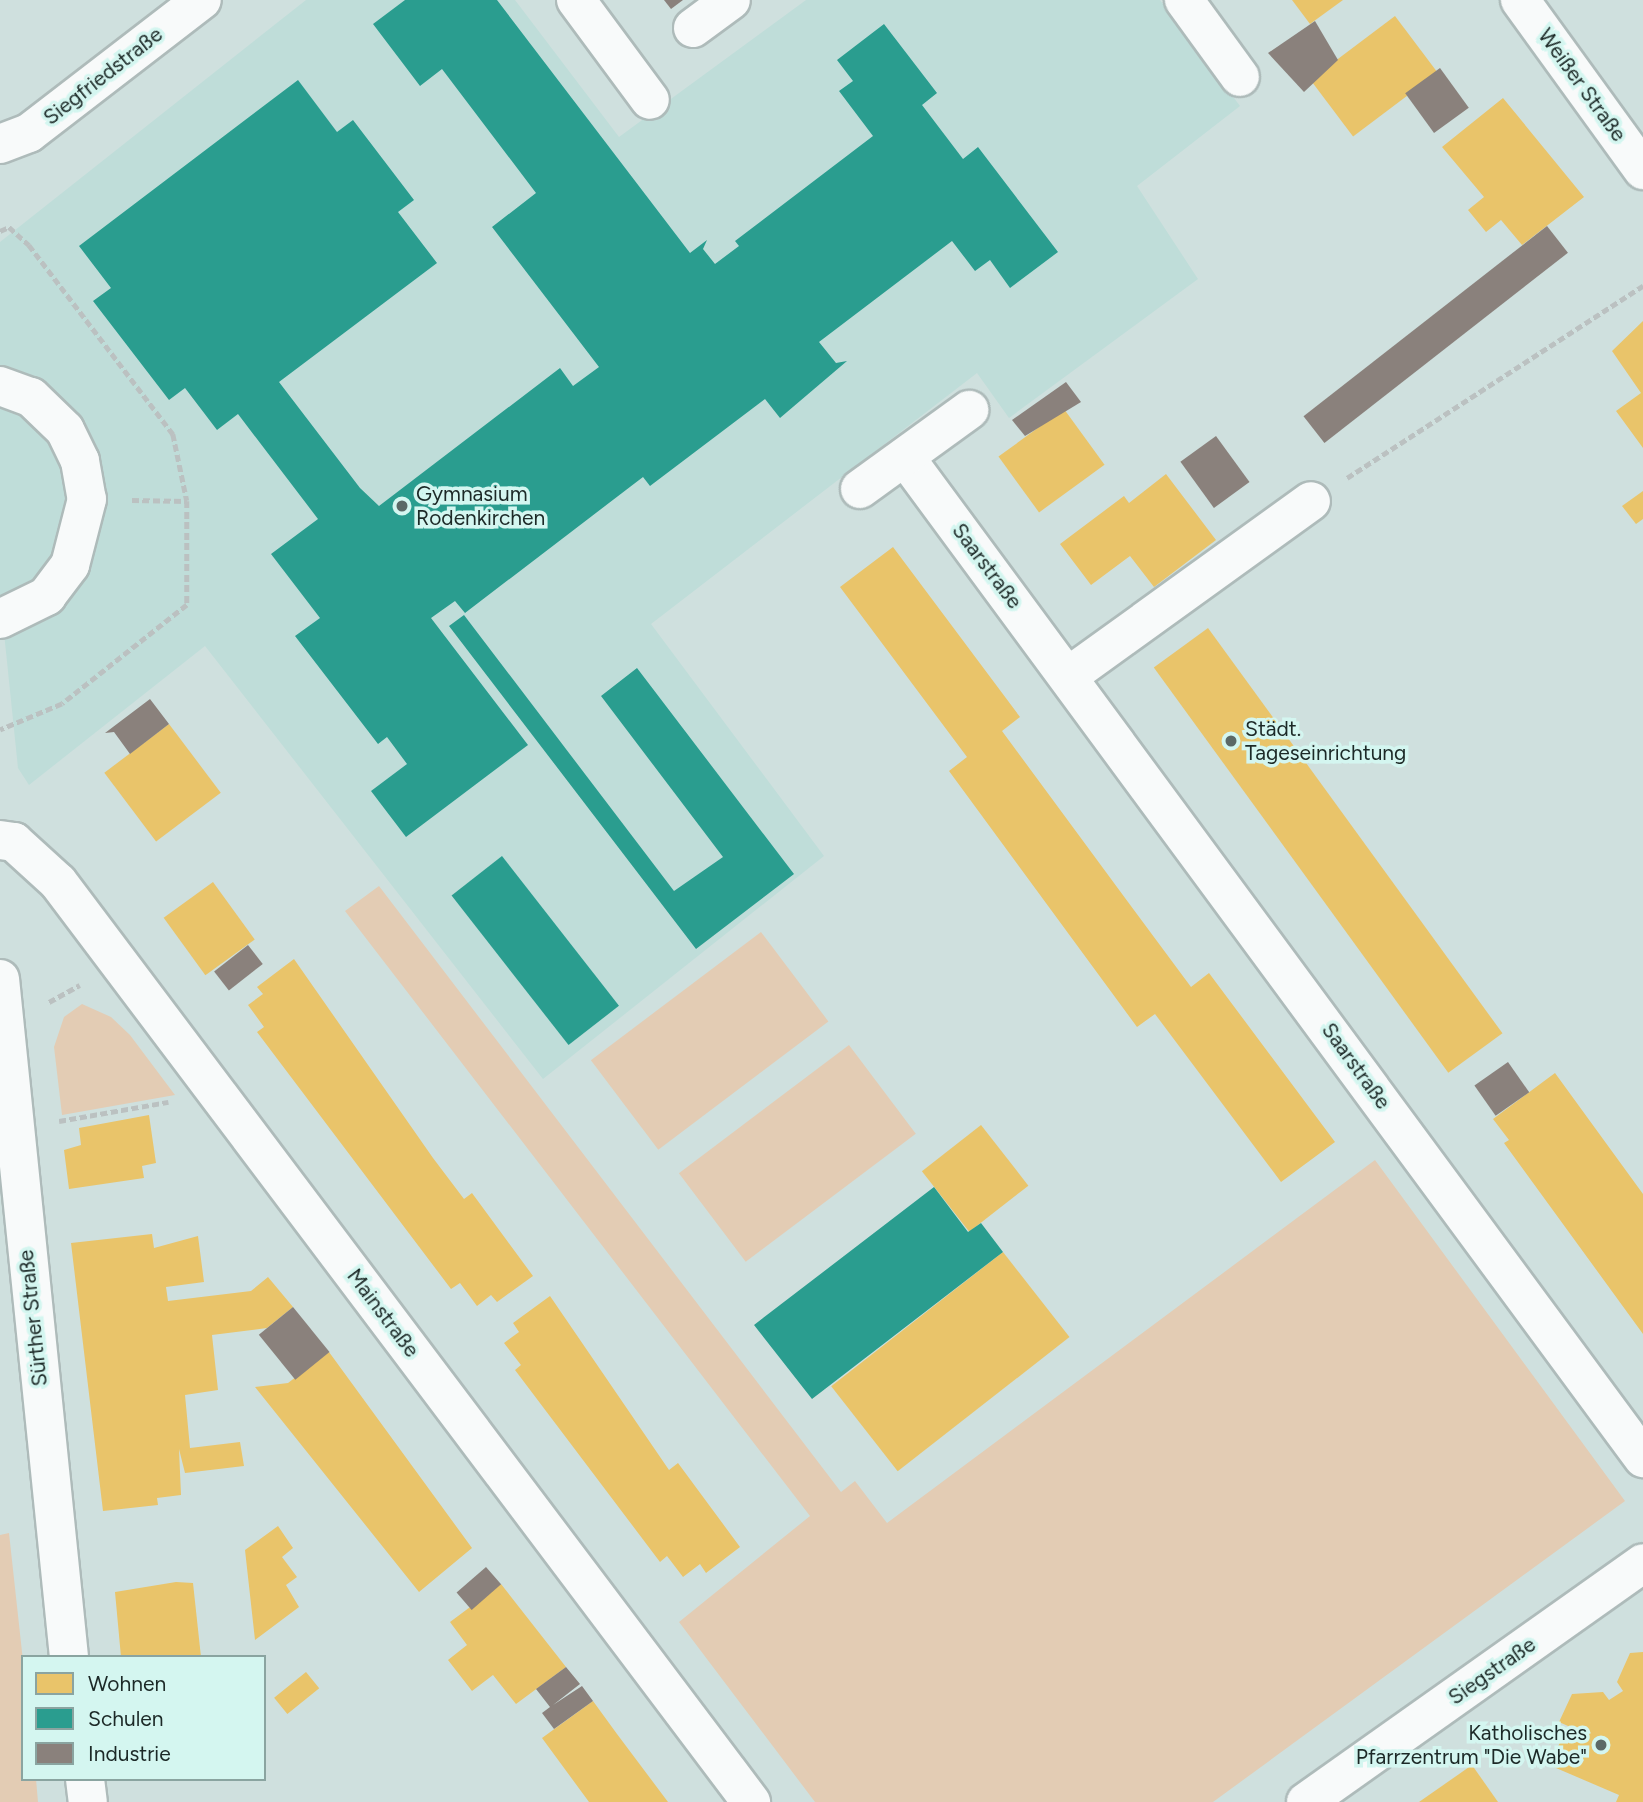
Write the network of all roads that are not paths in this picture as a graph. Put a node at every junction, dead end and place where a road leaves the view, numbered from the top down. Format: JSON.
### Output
{"nodes":[{"id":1,"x":202,"y":0,"type":"edge"},
{"id":2,"x":576,"y":0,"type":"edge"},
{"id":3,"x":731,"y":0,"type":"edge"},
{"id":4,"x":1184,"y":0,"type":"edge"},
{"id":5,"x":1520,"y":0,"type":"edge"},
{"id":6,"x":693,"y":28,"type":"dead end"},
{"id":7,"x":1240,"y":77,"type":"dead end"},
{"id":8,"x":650,"y":100,"type":"dead end"},
{"id":9,"x":0,"y":144,"type":"edge"},
{"id":10,"x":1643,"y":170,"type":"edge"},
{"id":11,"x":0,"y":386,"type":"edge"},
{"id":12,"x":969,"y":410,"type":"dead end"},
{"id":13,"x":905,"y":457,"type":"junction"},
{"id":14,"x":860,"y":489,"type":"dead end"},
{"id":15,"x":1311,"y":501,"type":"road end"},
{"id":16,"x":0,"y":619,"type":"edge"},
{"id":17,"x":1070,"y":675,"type":"junction"},
{"id":18,"x":0,"y":840,"type":"edge"},
{"id":19,"x":0,"y":979,"type":"edge"},
{"id":20,"x":1643,"y":1458,"type":"edge"},
{"id":21,"x":1643,"y":1563,"type":"edge"},
{"id":22,"x":69,"y":1655,"type":"edge"},
{"id":23,"x":85,"y":1781,"type":"edge"},
{"id":24,"x":88,"y":1802,"type":"edge"},
{"id":25,"x":751,"y":1802,"type":"edge"},
{"id":26,"x":1306,"y":1802,"type":"edge"}],
"edges":[{"from":1,"to":9,"type":"street","name":"Siegfriedstraße"},
{"from":2,"to":8,"type":"street"},
{"from":3,"to":6,"type":"street"},
{"from":4,"to":7,"type":"street"},
{"from":5,"to":10,"type":"street","name":"Weißer Straße"},
{"from":11,"to":16,"type":"street"},
{"from":12,"to":13,"type":"street"},
{"from":13,"to":14,"type":"street"},
{"from":13,"to":17,"type":"street","name":"Saarstraße"},
{"from":15,"to":17,"type":"street"},
{"from":17,"to":20,"type":"street","name":"Saarstraße"},
{"from":18,"to":25,"type":"street","name":"Mainstraße"},
{"from":19,"to":22,"type":"street","name":"Sürther Straße"},
{"from":21,"to":26,"type":"street","name":"Siegstraße"},
{"from":23,"to":24,"type":"street"}]}
